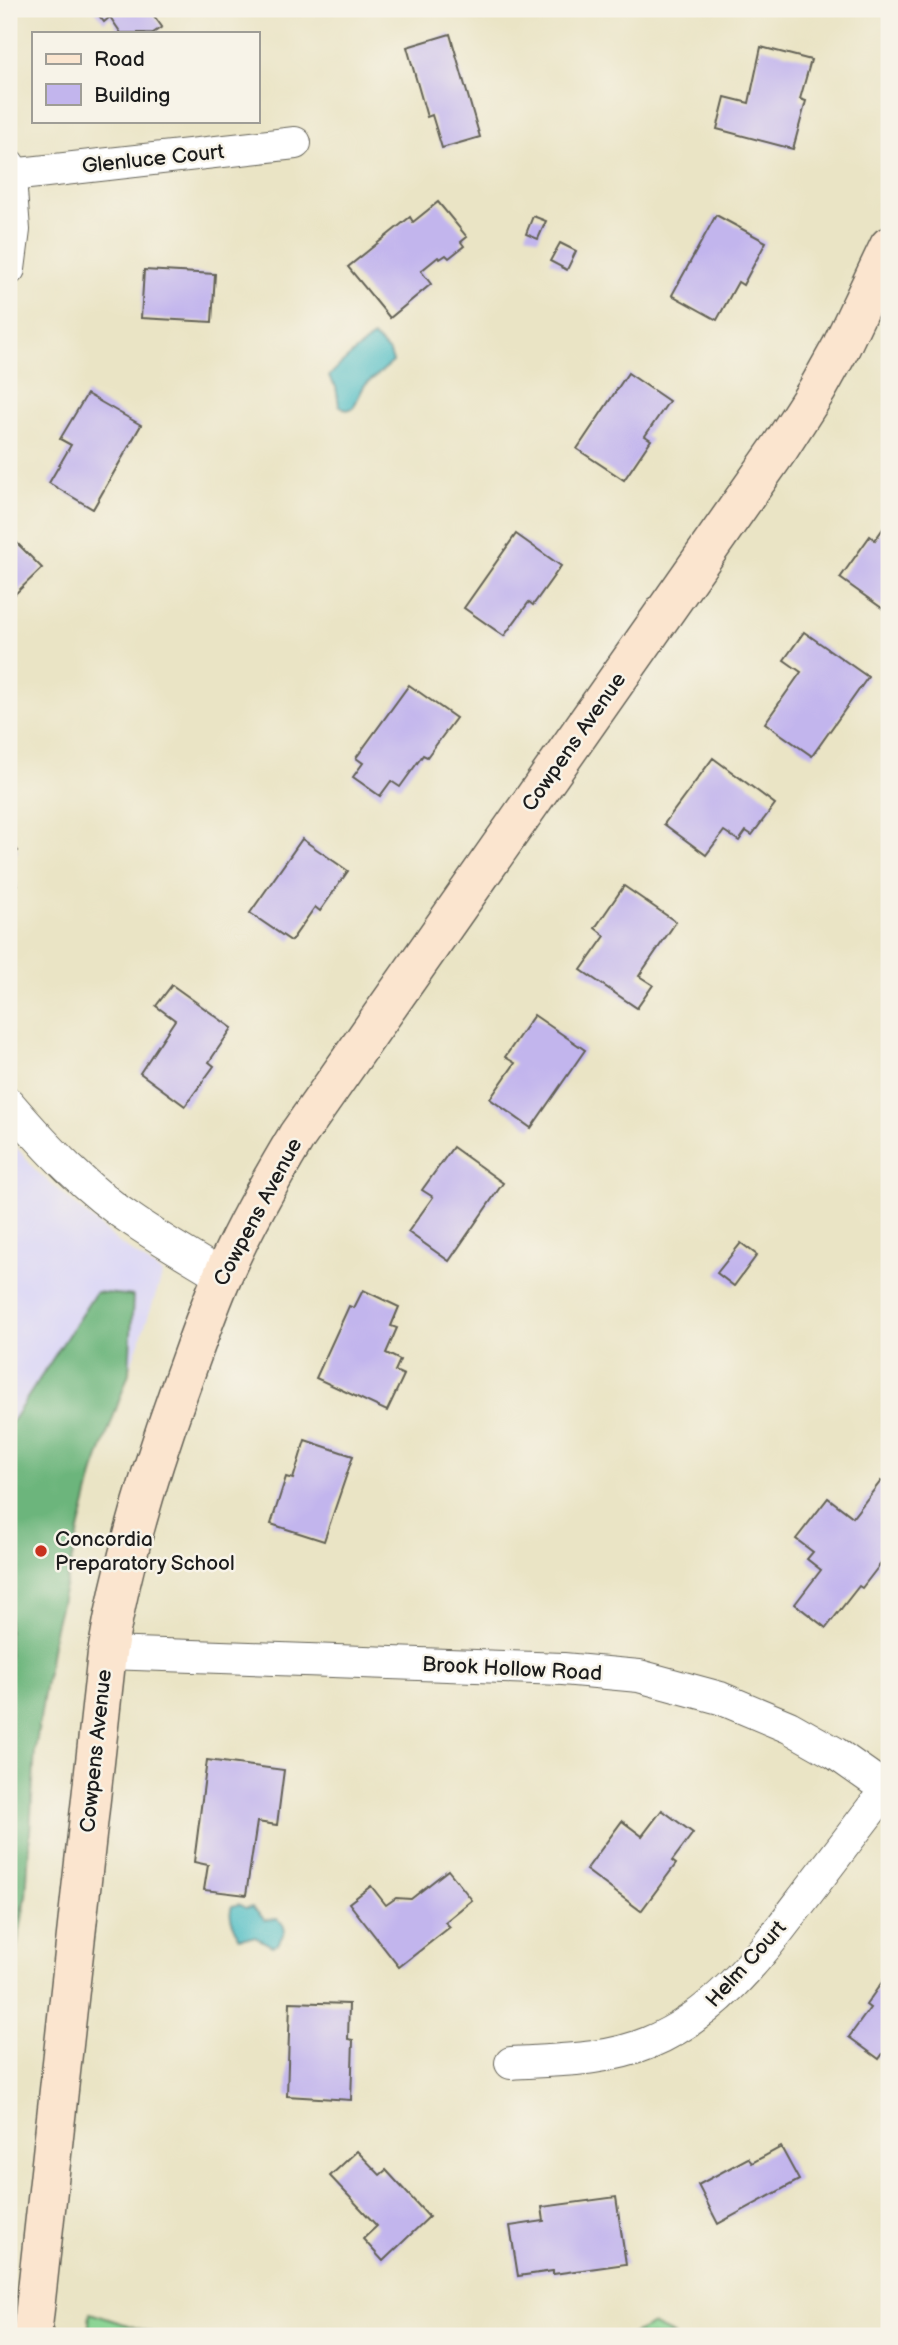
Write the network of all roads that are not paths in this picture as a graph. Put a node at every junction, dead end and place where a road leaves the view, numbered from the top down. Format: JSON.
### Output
{"nodes":[{"id":1,"x":295,"y":143,"type":"dead end"},
{"id":2,"x":10,"y":170,"type":"edge"},
{"id":3,"x":889,"y":246,"type":"edge"},
{"id":4,"x":9,"y":269,"type":"edge"},
{"id":5,"x":9,"y":1104,"type":"edge"},
{"id":6,"x":222,"y":1276,"type":"junction"},
{"id":7,"x":107,"y":1653,"type":"junction"},
{"id":8,"x":888,"y":1788,"type":"edge"},
{"id":9,"x":511,"y":2063,"type":"dead end"},
{"id":10,"x":32,"y":2336,"type":"edge"}],
"edges":[{"from":1,"to":2,"type":"street","name":"Glenluce Court"},
{"from":2,"to":4,"type":"street"},
{"from":3,"to":6,"type":"street","name":"Cowpens Avenue"},
{"from":5,"to":6,"type":"street"},
{"from":6,"to":7,"type":"street","name":"Cowpens Avenue"},
{"from":7,"to":8,"type":"street","name":"Brook Hollow Road"},
{"from":7,"to":10,"type":"street","name":"Cowpens Avenue"},
{"from":8,"to":9,"type":"street","name":"Helm Court"}]}
